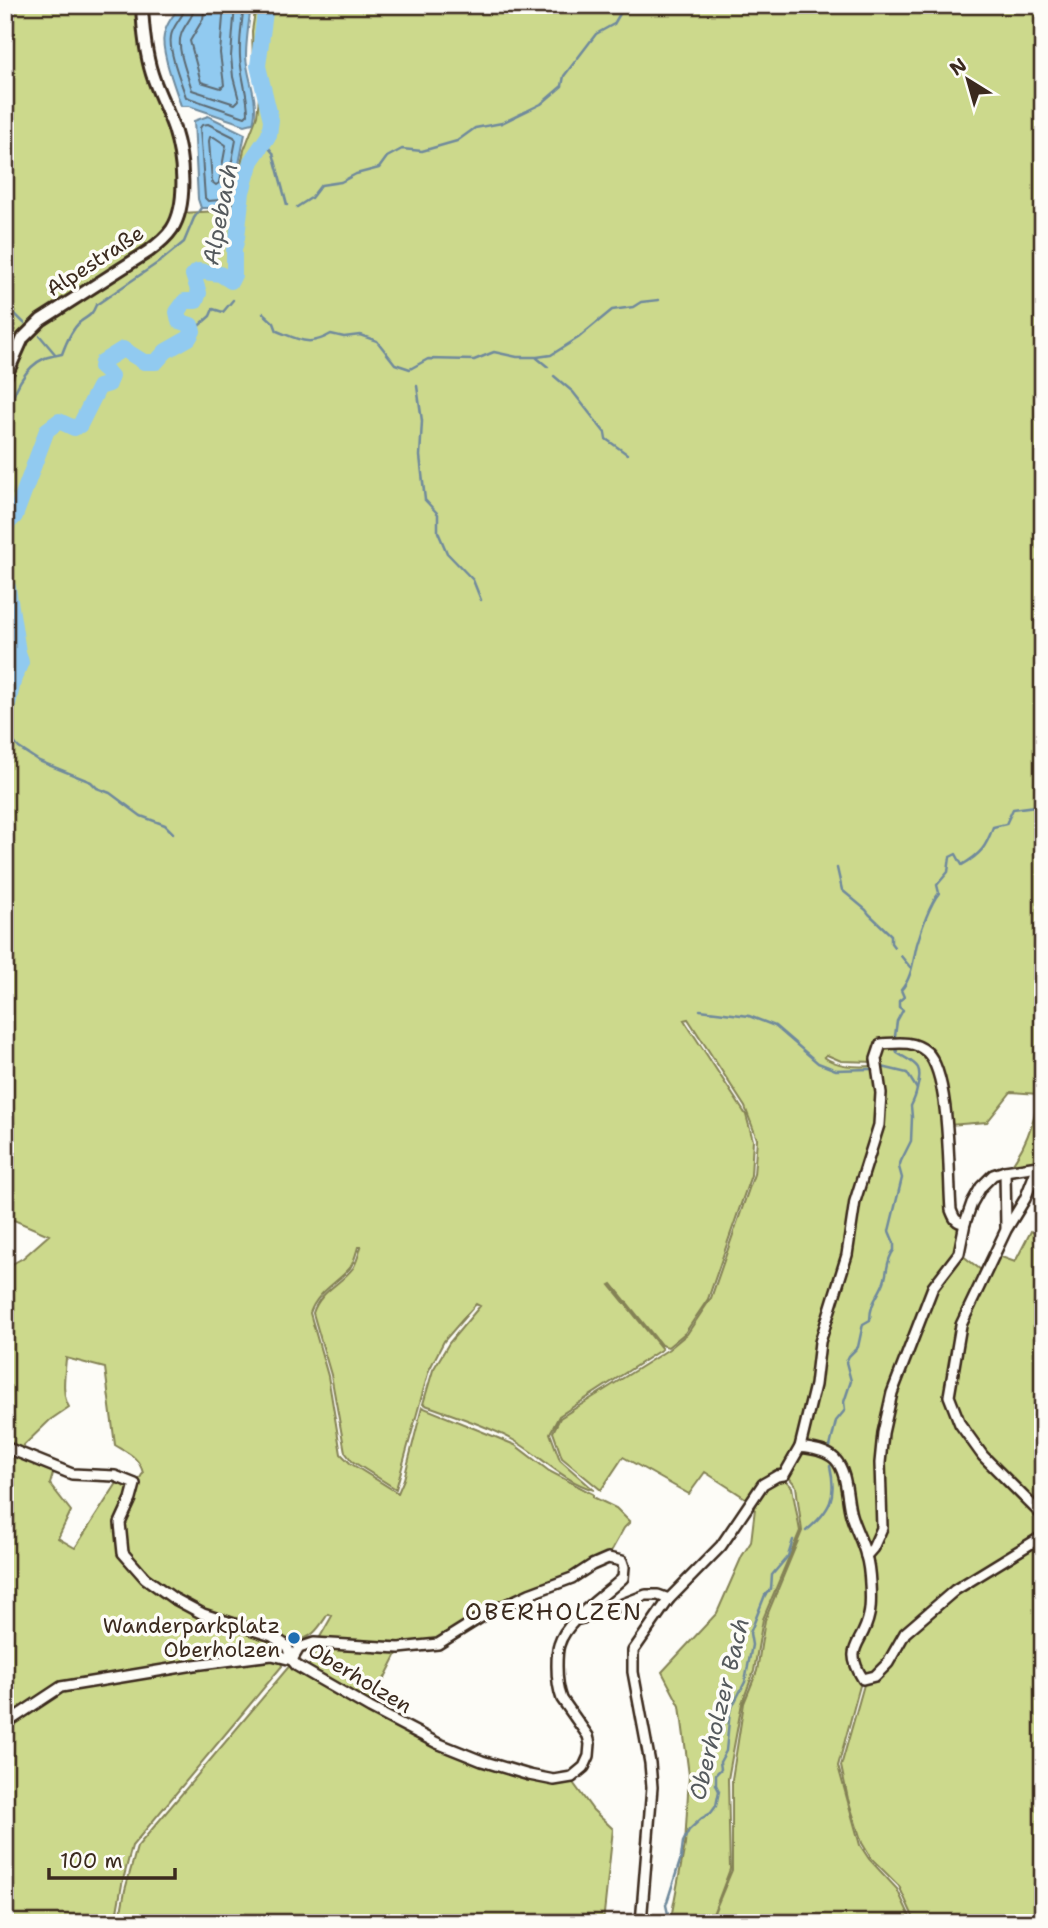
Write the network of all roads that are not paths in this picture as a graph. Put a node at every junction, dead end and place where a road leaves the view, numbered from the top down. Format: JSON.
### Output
{"nodes":[{"id":1,"x":142,"y":5,"type":"edge"},
{"id":2,"x":5,"y":378,"type":"edge"},
{"id":3,"x":1005,"y":1171,"type":"junction"},
{"id":4,"x":962,"y":1223,"type":"junction"},
{"id":5,"x":1006,"y":1230,"type":"junction"},
{"id":6,"x":5,"y":1447,"type":"edge"},
{"id":7,"x":800,"y":1447,"type":"junction"},
{"id":8,"x":1043,"y":1516,"type":"edge"},
{"id":9,"x":1043,"y":1536,"type":"edge"},
{"id":10,"x":866,"y":1556,"type":"junction"},
{"id":11,"x":670,"y":1599,"type":"junction"},
{"id":12,"x":577,"y":1619,"type":"junction"},
{"id":13,"x":292,"y":1660,"type":"junction"},
{"id":14,"x":5,"y":1724,"type":"edge"},
{"id":15,"x":641,"y":1923,"type":"edge"}],
"edges":[{"from":1,"to":2,"type":"main road","name":"Alpestraße"},
{"from":3,"to":4,"type":"street"},
{"from":3,"to":5,"type":"street"},
{"from":3,"to":5,"type":"street"},
{"from":4,"to":7,"type":"street"},
{"from":4,"to":10,"type":"street"},
{"from":5,"to":8,"type":"street"},
{"from":6,"to":13,"type":"street"},
{"from":7,"to":10,"type":"street"},
{"from":7,"to":11,"type":"street"},
{"from":9,"to":10,"type":"street"},
{"from":11,"to":12,"type":"street"},
{"from":11,"to":15,"type":"street"},
{"from":12,"to":13,"type":"street","name":"Oberholzen"},
{"from":12,"to":13,"type":"street","name":"Oberholzen"},
{"from":13,"to":14,"type":"street"}]}
